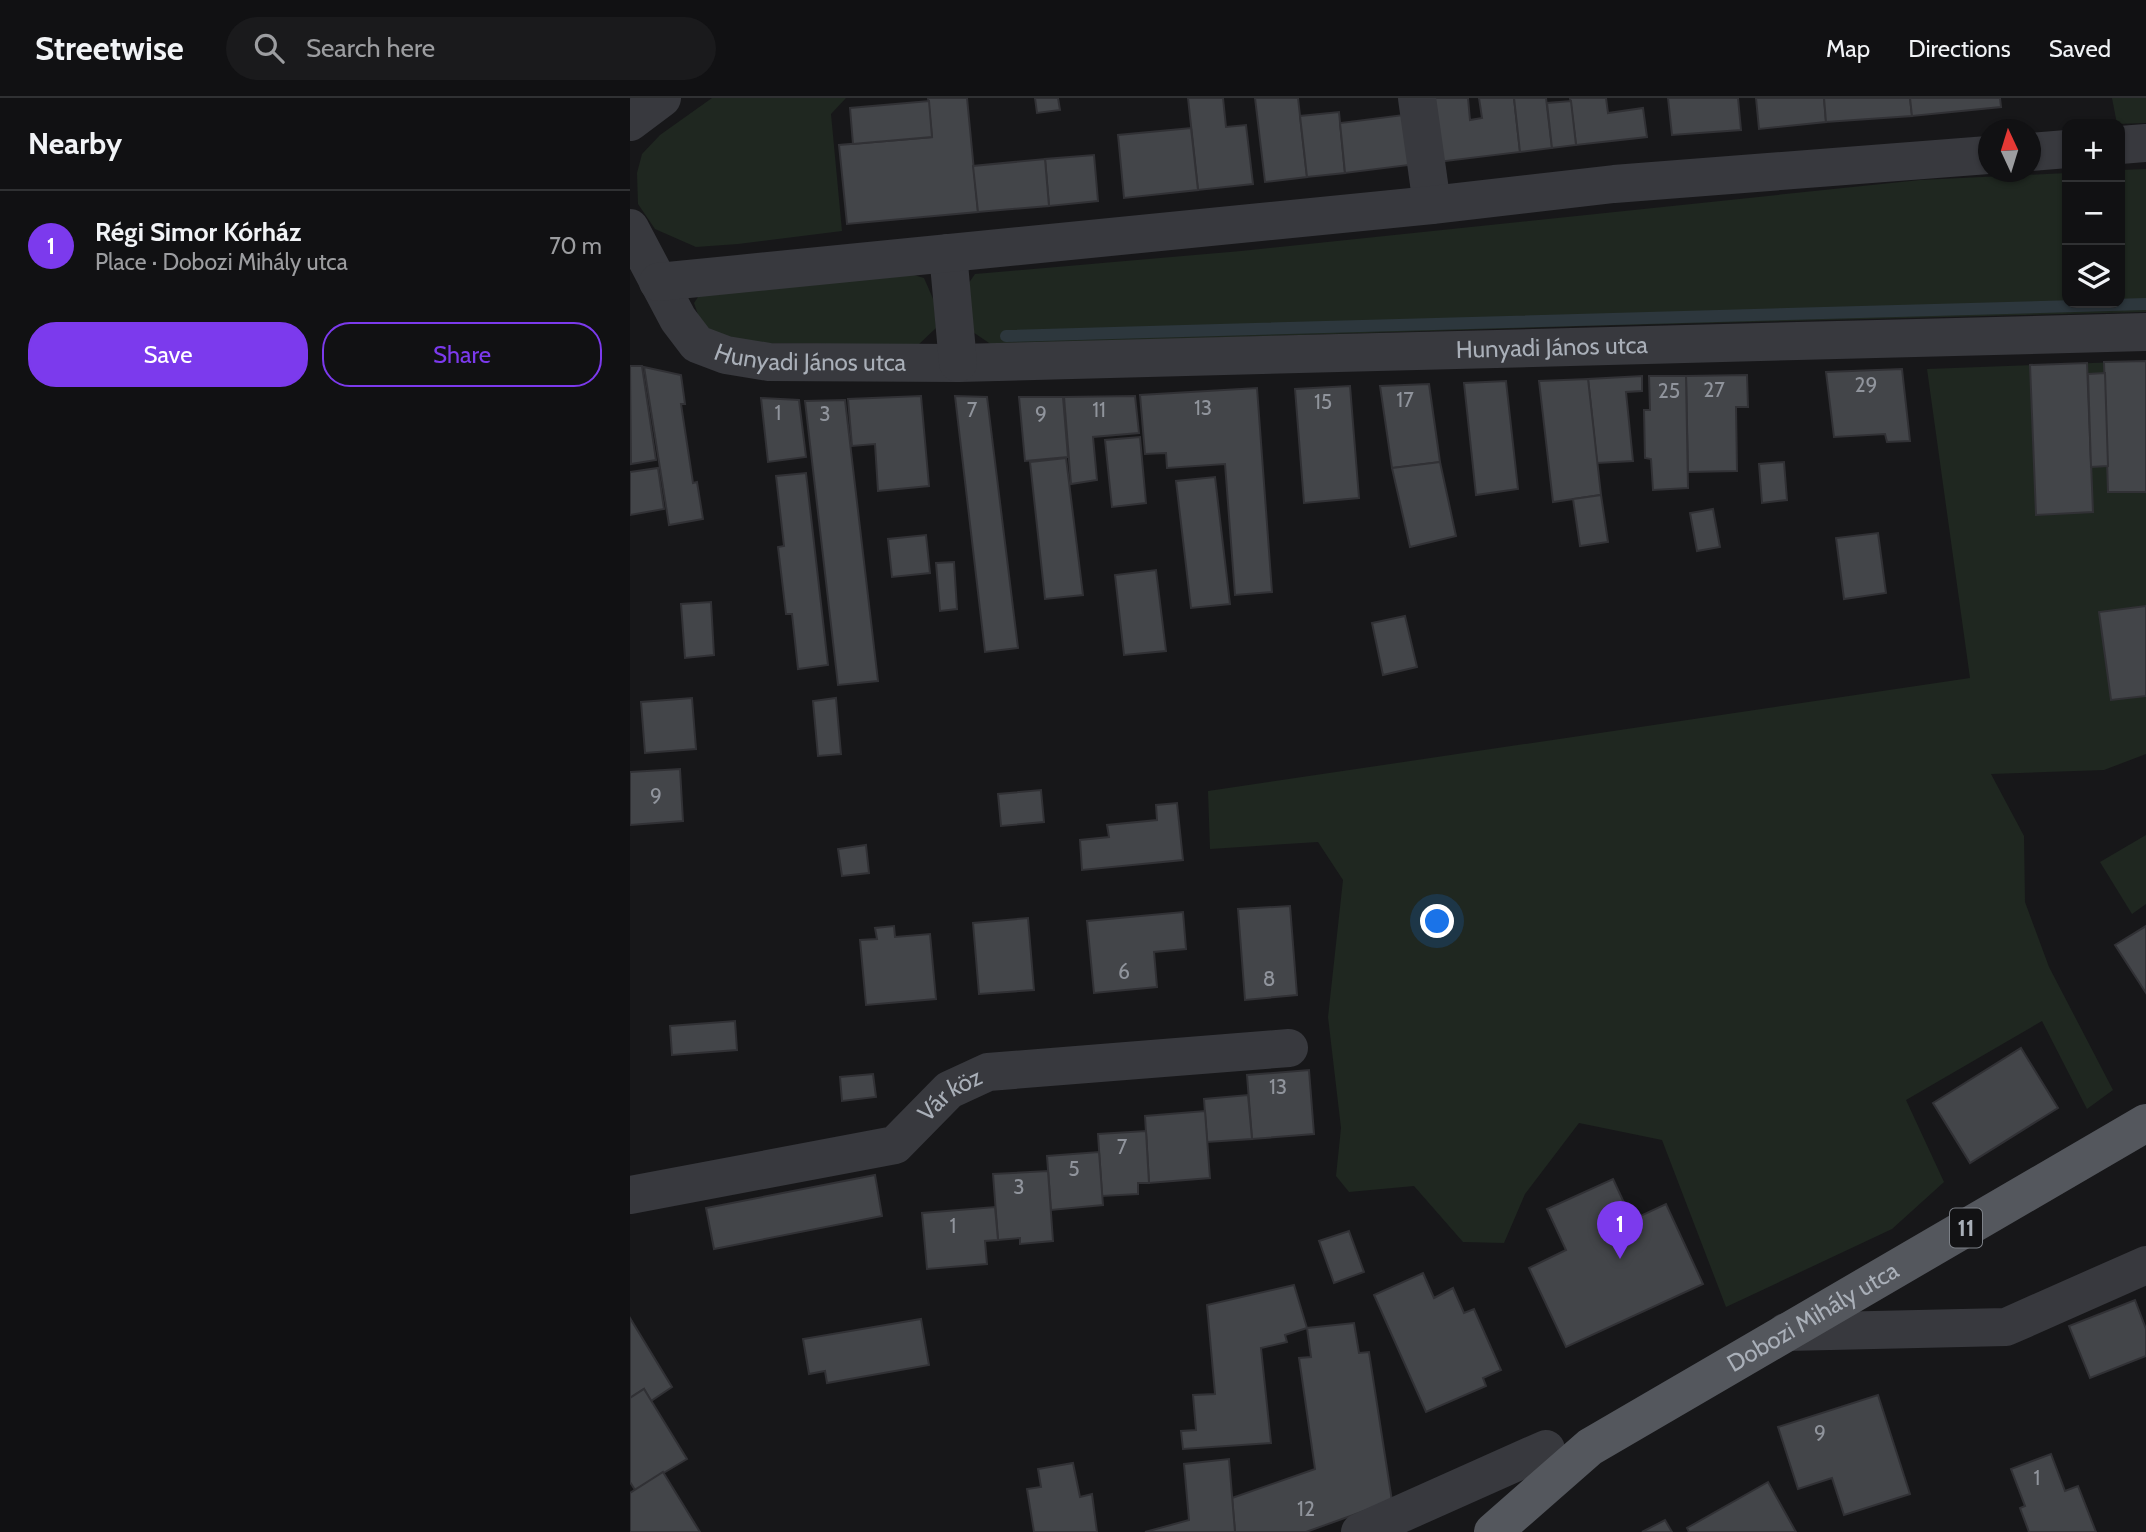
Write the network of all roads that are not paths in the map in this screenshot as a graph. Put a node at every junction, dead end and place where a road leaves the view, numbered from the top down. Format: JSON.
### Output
{"nodes":[{"id":1,"x":662,"y":98,"type":"edge"},
{"id":2,"x":1417,"y":98,"type":"edge"},
{"id":3,"x":630,"y":122,"type":"edge"},
{"id":4,"x":2146,"y":143,"type":"edge"},
{"id":5,"x":2125,"y":145,"type":"edge"},
{"id":6,"x":2062,"y":149,"type":"edge"},
{"id":7,"x":2041,"y":151,"type":"edge"},
{"id":8,"x":1978,"y":156,"type":"edge"},
{"id":9,"x":1432,"y":205,"type":"junction"},
{"id":10,"x":630,"y":228,"type":"edge"},
{"id":11,"x":948,"y":253,"type":"junction"},
{"id":12,"x":658,"y":282,"type":"junction"},
{"id":13,"x":2146,"y":332,"type":"edge"},
{"id":14,"x":958,"y":363,"type":"junction"},
{"id":15,"x":1289,"y":1048,"type":"dead end"},
{"id":16,"x":2146,"y":1123,"type":"edge"},
{"id":17,"x":630,"y":1195,"type":"edge"},
{"id":18,"x":2146,"y":1265,"type":"edge"},
{"id":19,"x":1786,"y":1332,"type":"junction"},
{"id":20,"x":1546,"y":1449,"type":"dead end"},
{"id":21,"x":1360,"y":1532,"type":"edge"},
{"id":22,"x":1493,"y":1532,"type":"edge"}],
"edges":[{"from":1,"to":3,"type":"street"},
{"from":2,"to":9,"type":"street"},
{"from":4,"to":5,"type":"street"},
{"from":6,"to":7,"type":"street"},
{"from":8,"to":9,"type":"street"},
{"from":9,"to":11,"type":"street"},
{"from":10,"to":12,"type":"street","name":"Hunyadi János utca"},
{"from":11,"to":12,"type":"street"},
{"from":11,"to":14,"type":"street"},
{"from":12,"to":14,"type":"street","name":"Hunyadi János utca"},
{"from":13,"to":14,"type":"street","name":"Hunyadi János utca"},
{"from":15,"to":17,"type":"street","name":"Vár köz"},
{"from":16,"to":19,"type":"main road","name":"Dobozi Mihály utca","number":"11"},
{"from":18,"to":19,"type":"street"},
{"from":19,"to":22,"type":"main road","name":"Dobozi Mihály utca","number":"11"},
{"from":20,"to":21,"type":"street"}]}
